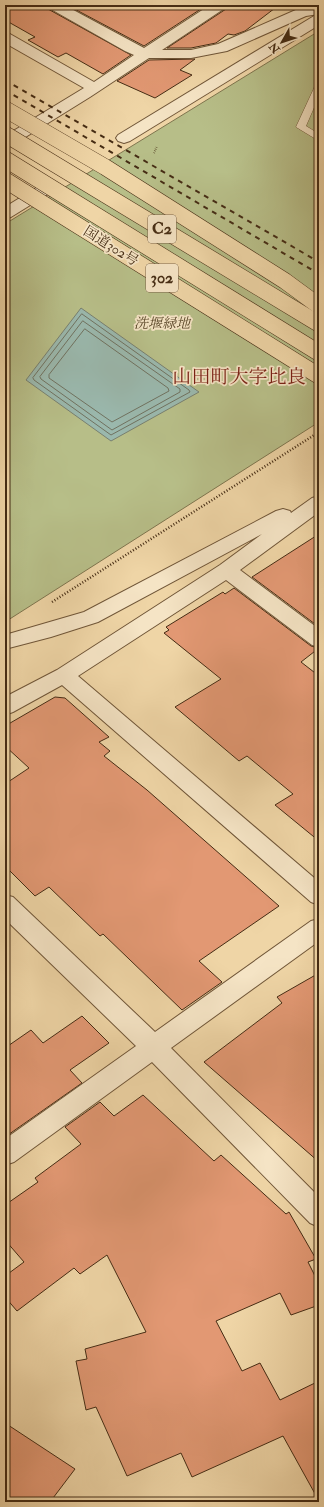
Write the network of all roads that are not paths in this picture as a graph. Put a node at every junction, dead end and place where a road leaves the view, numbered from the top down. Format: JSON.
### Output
{"nodes":[{"id":1,"x":54,"y":5,"type":"edge"},
{"id":2,"x":220,"y":5,"type":"edge"},
{"id":3,"x":319,"y":10,"type":"edge"},
{"id":4,"x":319,"y":19,"type":"edge"},
{"id":5,"x":5,"y":37,"type":"edge"},
{"id":6,"x":145,"y":54,"type":"junction"},
{"id":7,"x":319,"y":86,"type":"edge"},
{"id":8,"x":94,"y":88,"type":"junction"},
{"id":9,"x":5,"y":109,"type":"edge"},
{"id":10,"x":5,"y":120,"type":"edge"},
{"id":11,"x":5,"y":134,"type":"edge"},
{"id":12,"x":124,"y":138,"type":"dead end"},
{"id":13,"x":319,"y":138,"type":"edge"},
{"id":14,"x":5,"y":143,"type":"edge"},
{"id":15,"x":5,"y":159,"type":"edge"},
{"id":16,"x":5,"y":180,"type":"edge"},
{"id":17,"x":47,"y":188,"type":"dead end"},
{"id":18,"x":5,"y":214,"type":"edge"},
{"id":19,"x":319,"y":306,"type":"edge"},
{"id":20,"x":319,"y":309,"type":"edge"},
{"id":21,"x":319,"y":324,"type":"edge"},
{"id":22,"x":319,"y":353,"type":"edge"},
{"id":23,"x":319,"y":376,"type":"edge"},
{"id":24,"x":319,"y":494,"type":"edge"},
{"id":25,"x":319,"y":502,"type":"edge"},
{"id":26,"x":227,"y":570,"type":"junction"},
{"id":27,"x":319,"y":640,"type":"edge"},
{"id":28,"x":5,"y":642,"type":"edge"},
{"id":29,"x":64,"y":675,"type":"junction"},
{"id":30,"x":5,"y":707,"type":"edge"},
{"id":31,"x":319,"y":896,"type":"edge"},
{"id":32,"x":5,"y":904,"type":"edge"},
{"id":33,"x":319,"y":928,"type":"edge"},
{"id":34,"x":153,"y":1046,"type":"junction"},
{"id":35,"x":5,"y":1154,"type":"edge"},
{"id":36,"x":319,"y":1215,"type":"edge"}],
"edges":[{"from":1,"to":6,"type":"street"},
{"from":2,"to":6,"type":"street"},
{"from":3,"to":6,"type":"street"},
{"from":4,"to":12,"type":"street"},
{"from":5,"to":8,"type":"street"},
{"from":6,"to":8,"type":"street"},
{"from":7,"to":13,"type":"lane"},
{"from":8,"to":14,"type":"street"},
{"from":9,"to":19,"type":"highway","bridge":true},
{"from":10,"to":20,"type":"highway"},
{"from":11,"to":21,"type":"highway","number":"C2","bridge":true},
{"from":15,"to":22,"type":"highway","number":"C2","bridge":true},
{"from":16,"to":23,"type":"highway","name":"国道302号","number":"302","bridge":true},
{"from":17,"to":18,"type":"street"},
{"from":24,"to":28,"type":"street"},
{"from":25,"to":26,"type":"street"},
{"from":26,"to":27,"type":"street"},
{"from":26,"to":29,"type":"street"},
{"from":29,"to":30,"type":"street"},
{"from":29,"to":31,"type":"street"},
{"from":32,"to":34,"type":"street"},
{"from":33,"to":34,"type":"street"},
{"from":34,"to":35,"type":"street"},
{"from":34,"to":36,"type":"street"}]}
